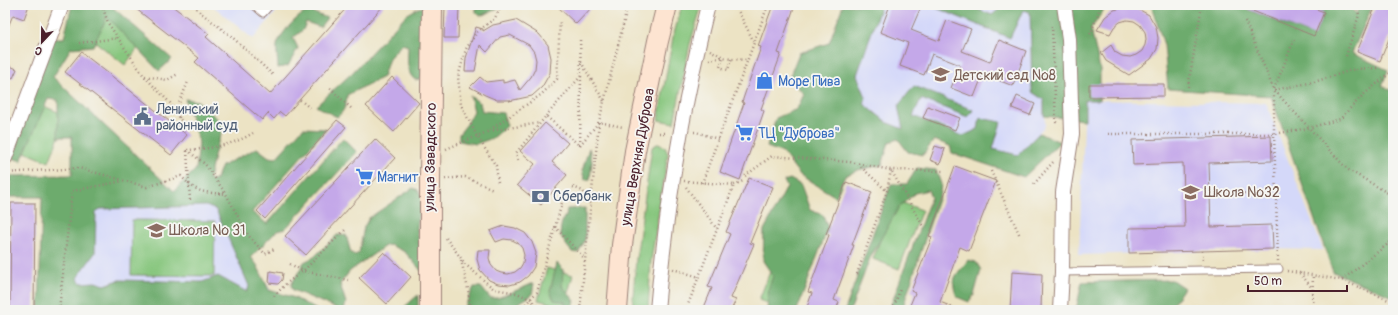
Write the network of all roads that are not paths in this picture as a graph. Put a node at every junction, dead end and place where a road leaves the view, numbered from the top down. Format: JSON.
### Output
{"nodes":[{"id":1,"x":62,"y":5,"type":"edge"},
{"id":2,"x":254,"y":5,"type":"edge"},
{"id":3,"x":270,"y":5,"type":"edge"},
{"id":4,"x":432,"y":5,"type":"edge"},
{"id":5,"x":667,"y":5,"type":"edge"},
{"id":6,"x":708,"y":5,"type":"edge"},
{"id":7,"x":1064,"y":5,"type":"edge"},
{"id":8,"x":5,"y":158,"type":"edge"},
{"id":9,"x":1279,"y":269,"type":"road end"},
{"id":10,"x":1062,"y":272,"type":"junction"},
{"id":11,"x":430,"y":310,"type":"edge"},
{"id":12,"x":617,"y":310,"type":"edge"},
{"id":13,"x":657,"y":310,"type":"edge"},
{"id":14,"x":1060,"y":310,"type":"edge"}],
"edges":[{"from":1,"to":8,"type":"street"},
{"from":2,"to":3,"type":"lane"},
{"from":4,"to":11,"type":"street","name":"улица Завадского"},
{"from":5,"to":12,"type":"street","name":"улица Верхняя Дуброва"},
{"from":6,"to":13,"type":"street"},
{"from":7,"to":10,"type":"street"},
{"from":9,"to":10,"type":"lane"},
{"from":10,"to":14,"type":"street"}]}
